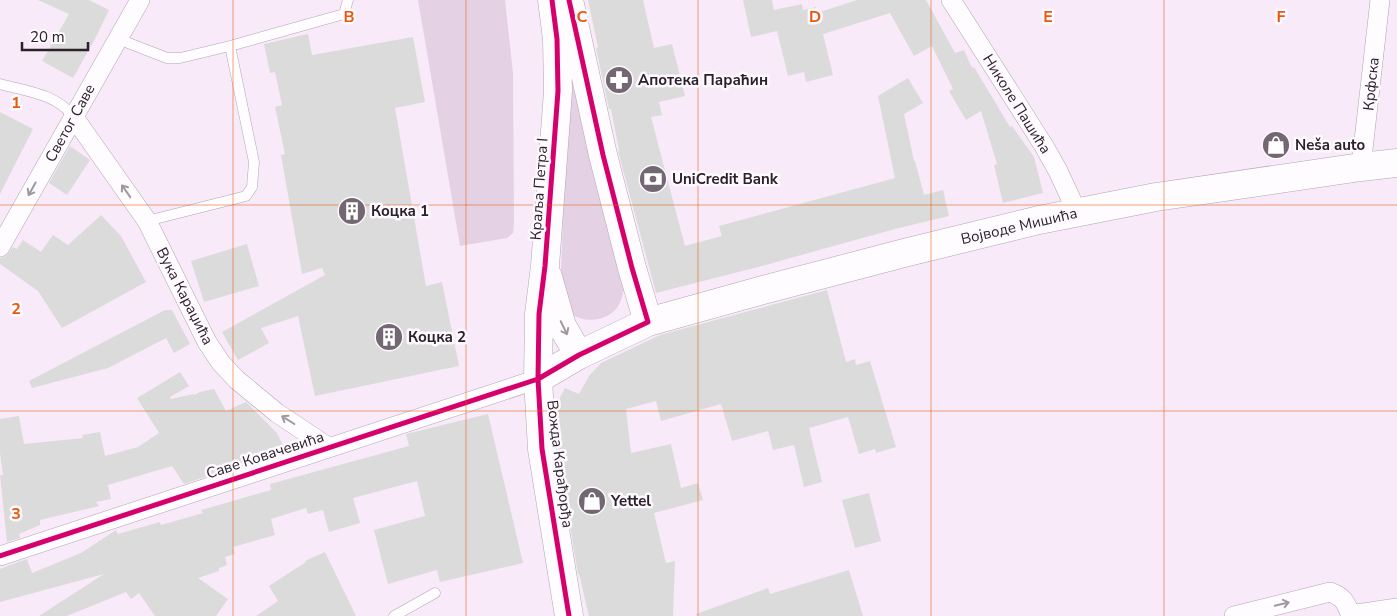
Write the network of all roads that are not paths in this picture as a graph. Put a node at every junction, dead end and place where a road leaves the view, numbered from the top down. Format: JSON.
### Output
{"nodes":[{"id":1,"x":140,"y":0,"type":"edge"},
{"id":2,"x":348,"y":0,"type":"edge"},
{"id":3,"x":552,"y":0,"type":"edge"},
{"id":4,"x":569,"y":0,"type":"edge"},
{"id":5,"x":951,"y":0,"type":"edge"},
{"id":6,"x":1380,"y":0,"type":"edge"},
{"id":7,"x":118,"y":39,"type":"junction"},
{"id":8,"x":230,"y":46,"type":"junction"},
{"id":9,"x":0,"y":84,"type":"edge"},
{"id":10,"x":73,"y":116,"type":"junction"},
{"id":11,"x":1397,"y":163,"type":"edge"},
{"id":12,"x":1360,"y":167,"type":"junction"},
{"id":13,"x":1077,"y":212,"type":"junction"},
{"id":14,"x":148,"y":221,"type":"junction"},
{"id":15,"x":0,"y":246,"type":"edge"},
{"id":16,"x":545,"y":266,"type":"junction"},
{"id":17,"x":648,"y":322,"type":"junction"},
{"id":18,"x":579,"y":355,"type":"junction"},
{"id":19,"x":538,"y":379,"type":"junction"},
{"id":20,"x":328,"y":447,"type":"junction"},
{"id":21,"x":0,"y":538,"type":"edge"},
{"id":22,"x":0,"y":556,"type":"edge"},
{"id":23,"x":435,"y":593,"type":"dead end"},
{"id":24,"x":1397,"y":608,"type":"edge"},
{"id":25,"x":1350,"y":615,"type":"edge"},
{"id":26,"x":394,"y":616,"type":"edge"},
{"id":27,"x":569,"y":616,"type":"edge"},
{"id":28,"x":1234,"y":616,"type":"edge"}],
"edges":[{"from":1,"to":7,"type":"street","name":"Светог Саве"},
{"from":2,"to":8,"type":"lane"},
{"from":3,"to":16,"type":"main road","name":"Краља Петра I"},
{"from":4,"to":17,"type":"main road"},
{"from":5,"to":13,"type":"street","name":"Николе Пашића"},
{"from":6,"to":12,"type":"street","name":"Крфска"},
{"from":7,"to":8,"type":"lane"},
{"from":7,"to":10,"type":"street","name":"Светог Саве"},
{"from":8,"to":14,"type":"lane"},
{"from":9,"to":10,"type":"lane"},
{"from":14,"to":10,"type":"street","name":"Вука Караџића","one_way":true},
{"from":10,"to":15,"type":"street","name":"Светог Саве","one_way":true},
{"from":11,"to":12,"type":"main road","name":"Војводе Мишића"},
{"from":12,"to":13,"type":"main road","name":"Војводе Мишића"},
{"from":13,"to":17,"type":"main road","name":"Војводе Мишића"},
{"from":20,"to":14,"type":"street","name":"Вука Караџића","one_way":true},
{"from":16,"to":18,"type":"main road","one_way":true},
{"from":16,"to":19,"type":"main road","name":"Краља Петра I"},
{"from":17,"to":18,"type":"main road"},
{"from":18,"to":19,"type":"main road"},
{"from":19,"to":20,"type":"street","name":"Саве Ковачевића"},
{"from":19,"to":27,"type":"main road","name":"Вожда Карађорђа"},
{"from":20,"to":22,"type":"street","name":"Саве Ковачевића"},
{"from":21,"to":22,"type":"street"},
{"from":23,"to":26,"type":"lane"},
{"from":24,"to":25,"type":"street"},
{"from":28,"to":25,"type":"street","one_way":true}]}
